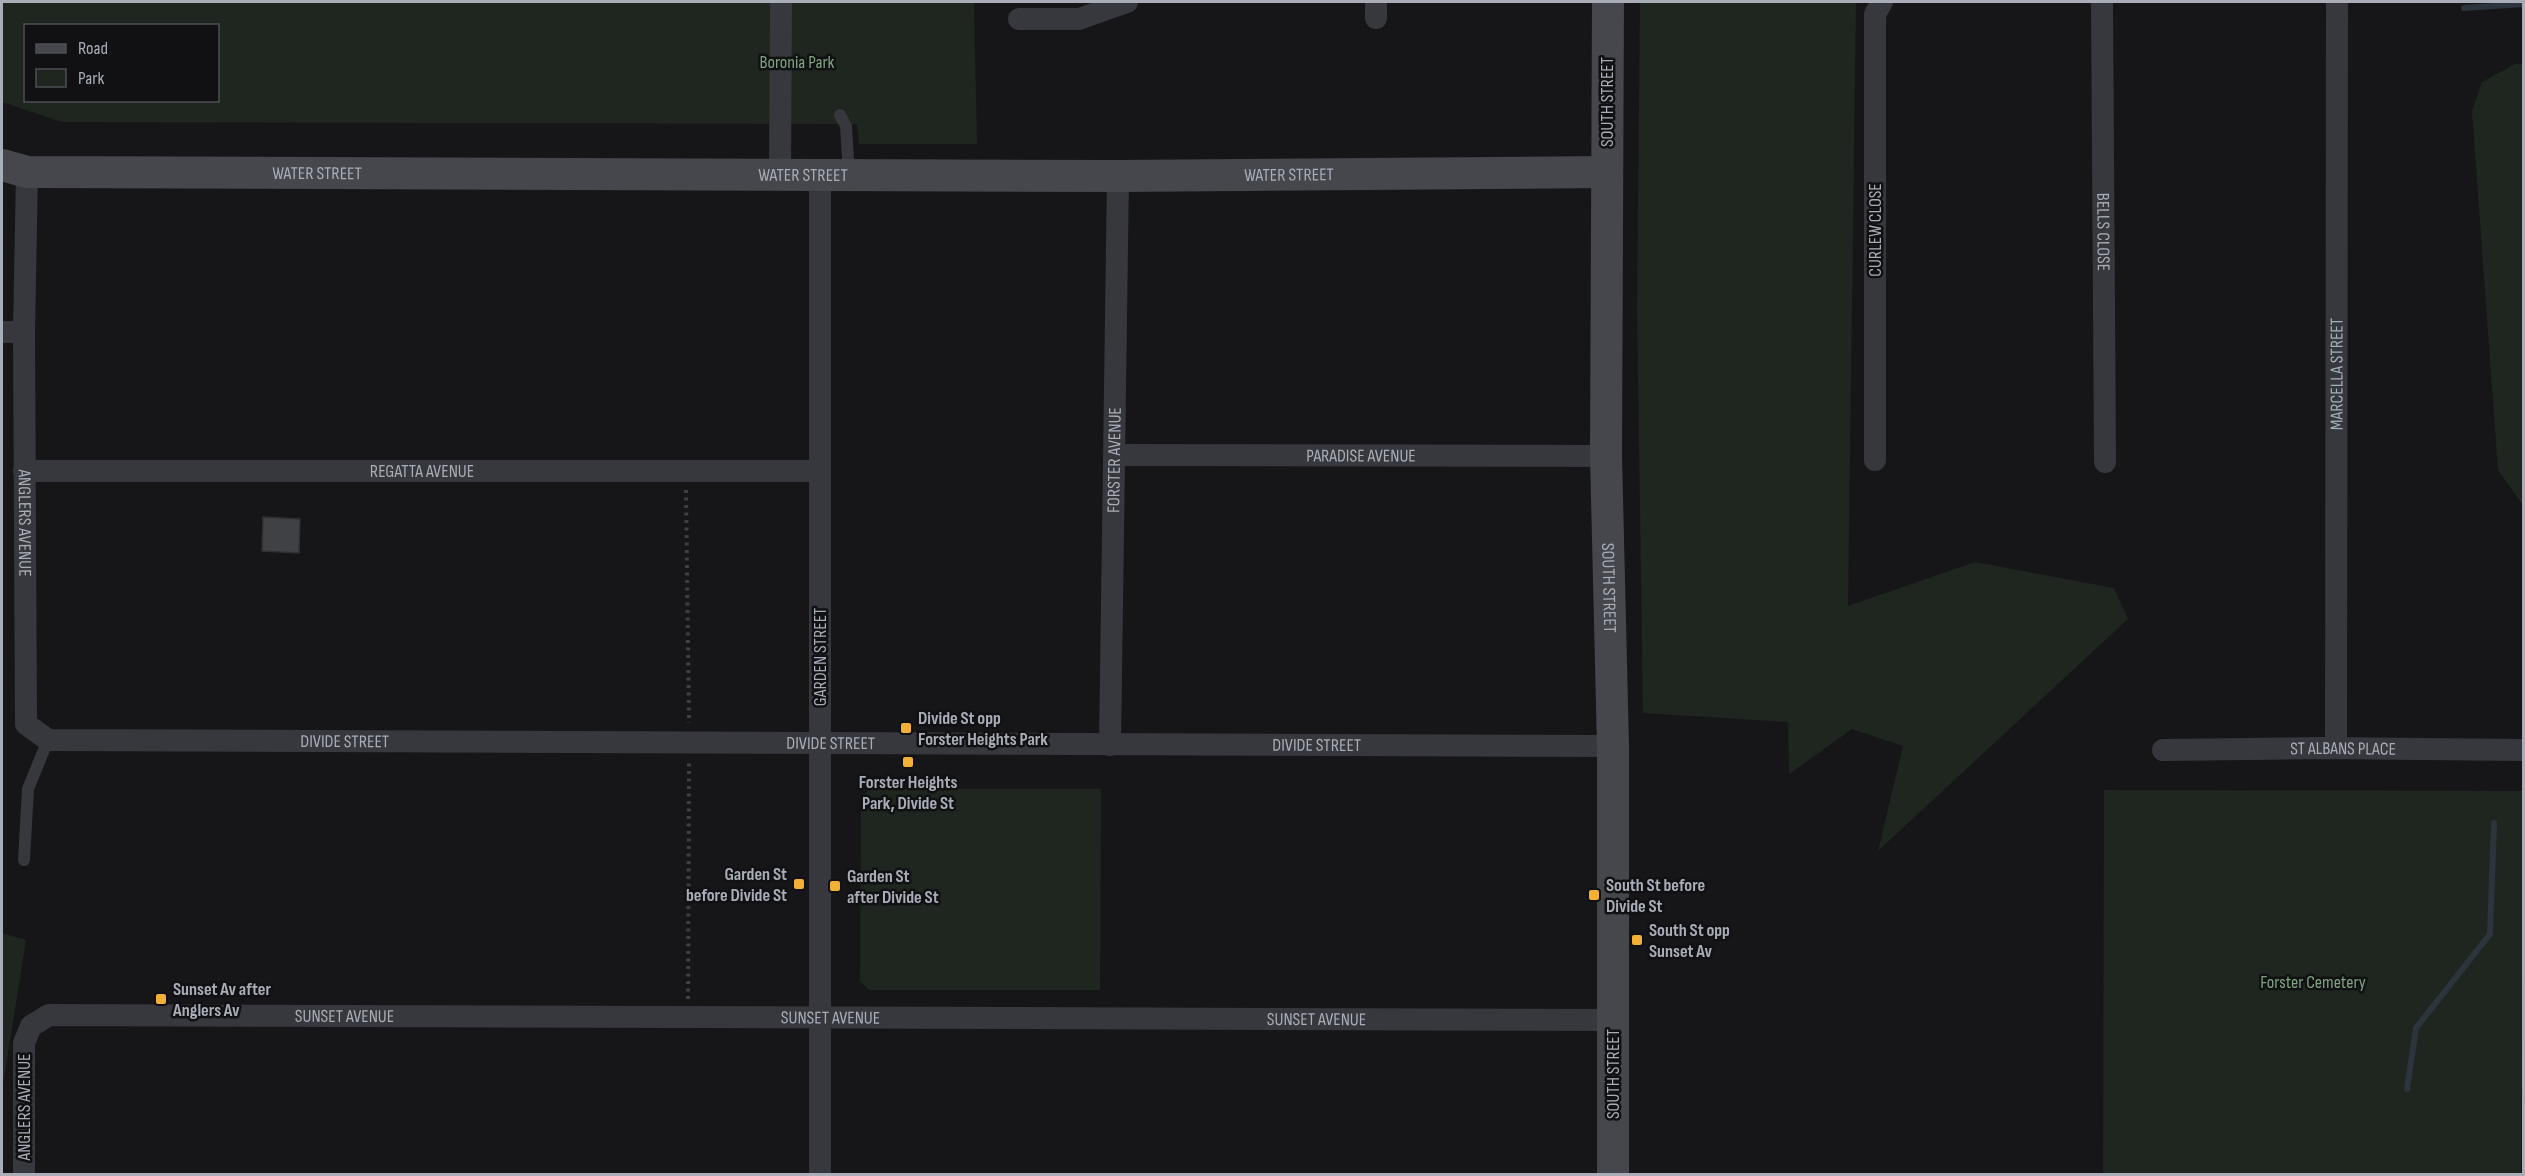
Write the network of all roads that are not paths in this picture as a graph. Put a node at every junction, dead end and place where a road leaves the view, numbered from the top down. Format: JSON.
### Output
{"nodes":[{"id":1,"x":781,"y":2,"type":"edge"},
{"id":2,"x":1127,"y":2,"type":"edge"},
{"id":3,"x":1608,"y":2,"type":"edge"},
{"id":4,"x":1882,"y":2,"type":"edge"},
{"id":5,"x":2102,"y":2,"type":"edge"},
{"id":6,"x":2337,"y":2,"type":"edge"},
{"id":7,"x":1018,"y":19,"type":"dead end"},
{"id":8,"x":840,"y":115,"type":"dead end"},
{"id":9,"x":14,"y":169,"type":"edge"},
{"id":10,"x":1607,"y":172,"type":"junction"},
{"id":11,"x":780,"y":176,"type":"junction"},
{"id":12,"x":834,"y":176,"type":"junction"},
{"id":13,"x":1118,"y":176,"type":"junction"},
{"id":14,"x":2,"y":332,"type":"edge"},
{"id":15,"x":24,"y":332,"type":"junction"},
{"id":16,"x":1115,"y":455,"type":"junction"},
{"id":17,"x":1606,"y":456,"type":"junction"},
{"id":18,"x":1875,"y":460,"type":"dead end"},
{"id":19,"x":2105,"y":462,"type":"dead end"},
{"id":20,"x":24,"y":471,"type":"junction"},
{"id":21,"x":820,"y":471,"type":"junction"},
{"id":22,"x":48,"y":740,"type":"junction"},
{"id":23,"x":819,"y":745,"type":"junction"},
{"id":24,"x":1110,"y":745,"type":"junction"},
{"id":25,"x":1613,"y":746,"type":"junction"},
{"id":26,"x":2336,"y":748,"type":"junction"},
{"id":27,"x":2163,"y":750,"type":"dead end"},
{"id":28,"x":2523,"y":750,"type":"edge"},
{"id":29,"x":24,"y":860,"type":"dead end"},
{"id":30,"x":49,"y":1015,"type":"joint"},
{"id":31,"x":820,"y":1019,"type":"junction"},
{"id":32,"x":1613,"y":1020,"type":"junction"},
{"id":33,"x":24,"y":1174,"type":"edge"},
{"id":34,"x":820,"y":1174,"type":"edge"},
{"id":35,"x":1613,"y":1174,"type":"edge"}],
"edges":[{"from":1,"to":11,"type":"street"},
{"from":2,"to":7,"type":"street"},
{"from":3,"to":10,"type":"street","name":"SOUTH STREET"},
{"from":4,"to":18,"type":"street","name":"CURLEW CLOSE"},
{"from":5,"to":19,"type":"street","name":"BELLS CLOSE"},
{"from":6,"to":26,"type":"street","name":"MARCELLA STREET"},
{"from":8,"to":12,"type":"lane"},
{"from":9,"to":11,"type":"street","name":"WATER STREET"},
{"from":9,"to":15,"type":"street","name":"ANGLERS AVENUE"},
{"from":10,"to":13,"type":"street","name":"WATER STREET"},
{"from":10,"to":17,"type":"street","name":"SOUTH STREET"},
{"from":11,"to":12,"type":"street","name":"WATER STREET"},
{"from":12,"to":13,"type":"street","name":"WATER STREET"},
{"from":12,"to":21,"type":"street","name":"GARDEN STREET"},
{"from":13,"to":16,"type":"street","name":"FORSTER AVENUE"},
{"from":14,"to":15,"type":"street"},
{"from":15,"to":20,"type":"street","name":"ANGLERS AVENUE"},
{"from":16,"to":17,"type":"street","name":"PARADISE AVENUE"},
{"from":16,"to":24,"type":"street","name":"FORSTER AVENUE"},
{"from":17,"to":25,"type":"street","name":"SOUTH STREET"},
{"from":20,"to":21,"type":"street","name":"REGATTA AVENUE"},
{"from":20,"to":22,"type":"street","name":"ANGLERS AVENUE"},
{"from":21,"to":23,"type":"street","name":"GARDEN STREET"},
{"from":22,"to":23,"type":"street","name":"DIVIDE STREET"},
{"from":22,"to":29,"type":"lane"},
{"from":23,"to":24,"type":"street","name":"DIVIDE STREET"},
{"from":23,"to":31,"type":"street","name":"GARDEN STREET"},
{"from":24,"to":25,"type":"street","name":"DIVIDE STREET"},
{"from":25,"to":32,"type":"street","name":"SOUTH STREET"},
{"from":26,"to":27,"type":"street","name":"ST ALBANS PLACE"},
{"from":26,"to":28,"type":"street","name":"ST ALBANS PLACE"},
{"from":30,"to":31,"type":"street","name":"SUNSET AVENUE"},
{"from":30,"to":33,"type":"street","name":"ANGLERS AVENUE"},
{"from":31,"to":32,"type":"street","name":"SUNSET AVENUE"},
{"from":31,"to":34,"type":"street","name":"GARDEN STREET"},
{"from":32,"to":35,"type":"street","name":"SOUTH STREET"}]}
